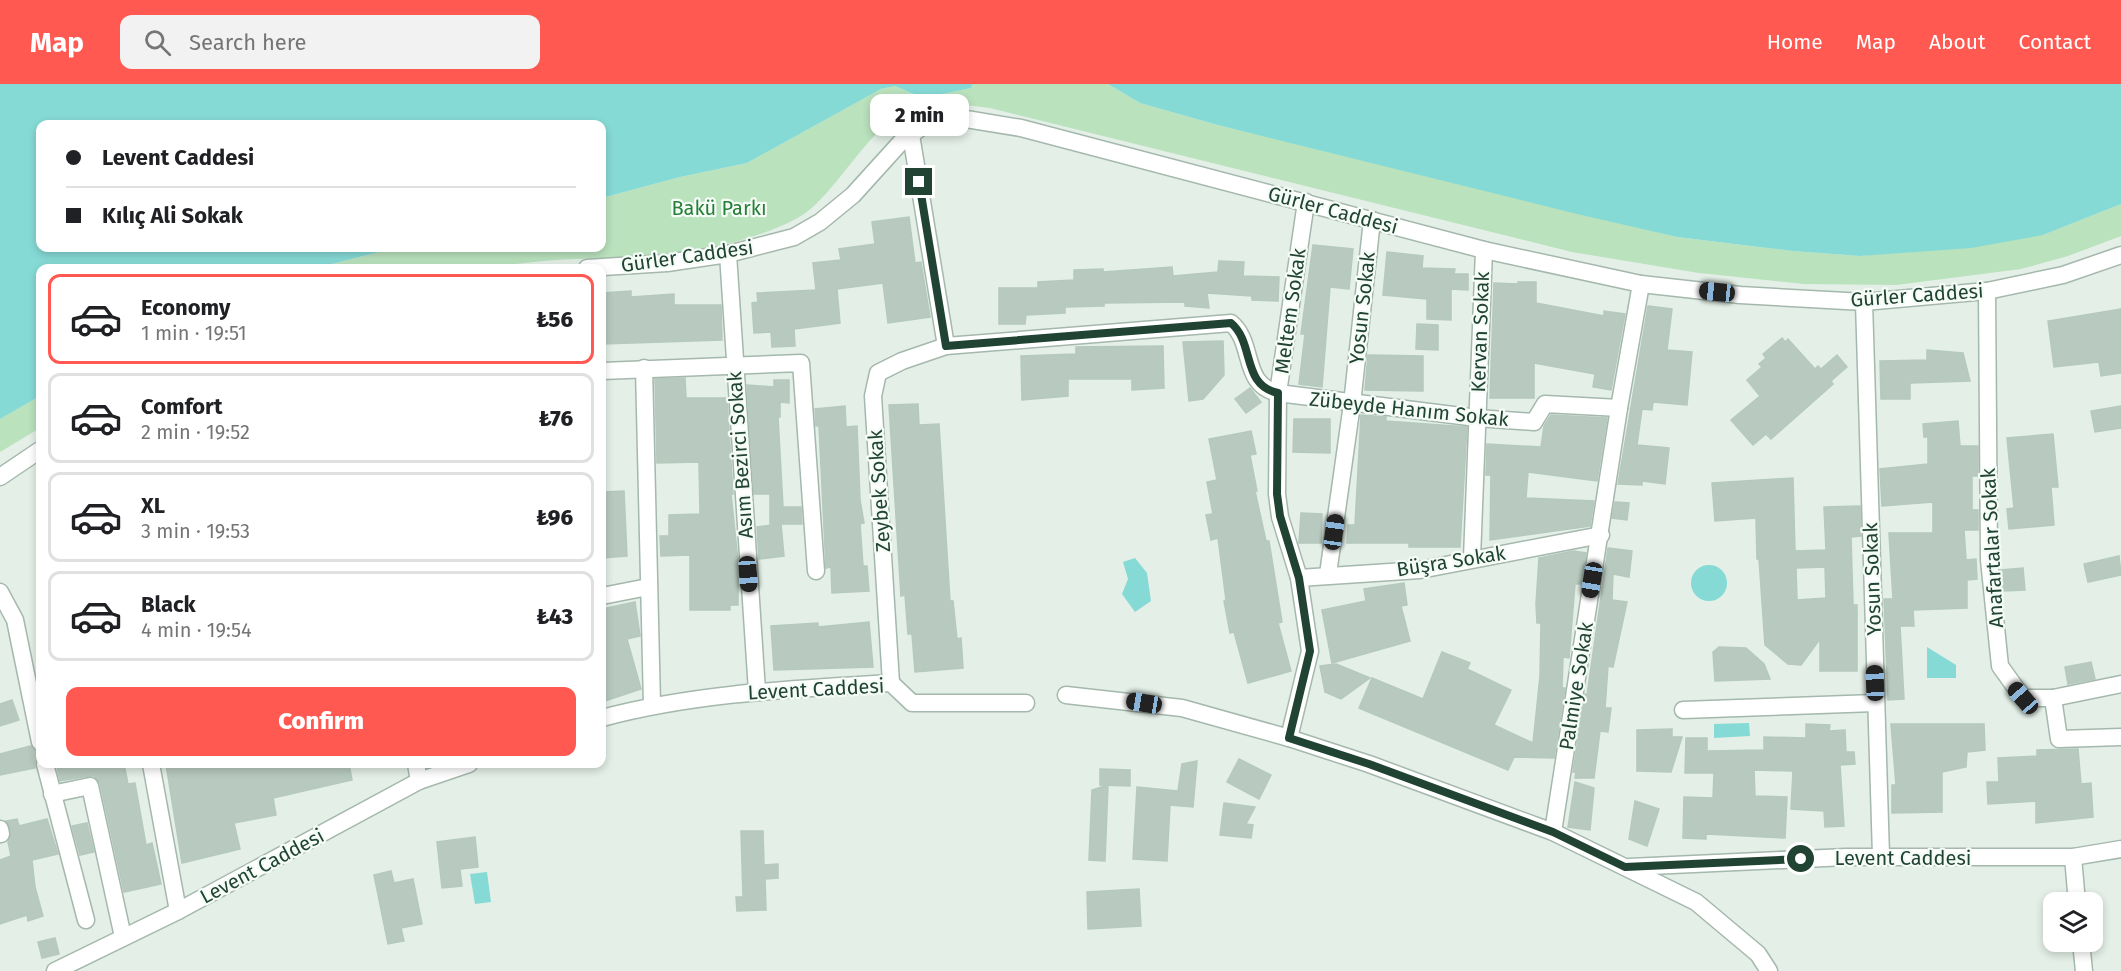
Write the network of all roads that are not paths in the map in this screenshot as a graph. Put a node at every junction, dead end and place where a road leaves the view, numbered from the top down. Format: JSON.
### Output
{"nodes":[{"id":1,"x":911,"y":135,"type":"junction"},
{"id":2,"x":1306,"y":202,"type":"junction"},
{"id":3,"x":1372,"y":220,"type":"junction"},
{"id":4,"x":1484,"y":250,"type":"junction"},
{"id":5,"x":728,"y":254,"type":"junction"},
{"id":6,"x":2121,"y":255,"type":"edge"},
{"id":7,"x":606,"y":267,"type":"edge"},
{"id":8,"x":1641,"y":284,"type":"junction"},
{"id":9,"x":1987,"y":291,"type":"junction"},
{"id":10,"x":1864,"y":302,"type":"junction"},
{"id":11,"x":946,"y":346,"type":"junction"},
{"id":12,"x":734,"y":364,"type":"junction"},
{"id":13,"x":644,"y":368,"type":"junction"},
{"id":14,"x":606,"y":371,"type":"edge"},
{"id":15,"x":1278,"y":393,"type":"junction"},
{"id":16,"x":1352,"y":404,"type":"junction"},
{"id":17,"x":1619,"y":408,"type":"junction"},
{"id":18,"x":1477,"y":418,"type":"junction"},
{"id":19,"x":36,"y":453,"type":"edge"},
{"id":20,"x":0,"y":477,"type":"edge"},
{"id":21,"x":1601,"y":535,"type":"junction"},
{"id":22,"x":1472,"y":558,"type":"junction"},
{"id":23,"x":816,"y":571,"type":"dead end"},
{"id":24,"x":1329,"y":574,"type":"junction"},
{"id":25,"x":1299,"y":578,"type":"junction"},
{"id":26,"x":648,"y":586,"type":"junction"},
{"id":27,"x":0,"y":592,"type":"edge"},
{"id":28,"x":606,"y":595,"type":"edge"},
{"id":29,"x":891,"y":683,"type":"junction"},
{"id":30,"x":2121,"y":684,"type":"edge"},
{"id":31,"x":757,"y":691,"type":"junction"},
{"id":32,"x":1066,"y":695,"type":"dead end"},
{"id":33,"x":2053,"y":698,"type":"junction"},
{"id":34,"x":1026,"y":703,"type":"dead end"},
{"id":35,"x":1875,"y":703,"type":"junction"},
{"id":36,"x":652,"y":705,"type":"junction"},
{"id":37,"x":1683,"y":710,"type":"dead end"},
{"id":38,"x":606,"y":717,"type":"edge"},
{"id":39,"x":36,"y":723,"type":"edge"},
{"id":40,"x":2121,"y":737,"type":"edge"},
{"id":41,"x":1289,"y":738,"type":"junction"},
{"id":42,"x":46,"y":768,"type":"edge"},
{"id":43,"x":152,"y":768,"type":"edge"},
{"id":44,"x":417,"y":768,"type":"edge"},
{"id":45,"x":457,"y":768,"type":"edge"},
{"id":46,"x":419,"y":781,"type":"junction"},
{"id":47,"x":52,"y":794,"type":"junction"},
{"id":48,"x":1553,"y":832,"type":"junction"},
{"id":49,"x":2121,"y":849,"type":"edge"},
{"id":50,"x":1881,"y":856,"type":"junction"},
{"id":51,"x":2073,"y":857,"type":"junction"},
{"id":52,"x":1625,"y":867,"type":"junction"},
{"id":53,"x":2076,"y":892,"type":"edge"},
{"id":54,"x":178,"y":911,"type":"junction"},
{"id":55,"x":86,"y":920,"type":"dead end"},
{"id":56,"x":123,"y":937,"type":"junction"},
{"id":57,"x":2082,"y":952,"type":"edge"},
{"id":58,"x":55,"y":971,"type":"edge"},
{"id":59,"x":1769,"y":971,"type":"edge"},
{"id":60,"x":2084,"y":971,"type":"edge"}],
"edges":[{"from":1,"to":2,"type":"street","name":"Gürler Caddesi"},
{"from":1,"to":5,"type":"street","name":"Gürler Caddesi"},
{"from":1,"to":11,"type":"street"},
{"from":2,"to":3,"type":"street","name":"Gürler Caddesi"},
{"from":2,"to":15,"type":"street","name":"Meltem Sokak"},
{"from":3,"to":4,"type":"street","name":"Gürler Caddesi"},
{"from":3,"to":16,"type":"street","name":"Yosun Sokak"},
{"from":4,"to":8,"type":"street","name":"Gürler Caddesi"},
{"from":4,"to":18,"type":"street","name":"Kervan Sokak"},
{"from":5,"to":7,"type":"street","name":"Gürler Caddesi"},
{"from":5,"to":12,"type":"street","name":"Asım Bezirci Sokak"},
{"from":6,"to":9,"type":"street","name":"Gürler Caddesi"},
{"from":8,"to":10,"type":"street","name":"Gürler Caddesi"},
{"from":8,"to":17,"type":"street","name":"Palmiye Sokak"},
{"from":9,"to":10,"type":"street","name":"Gürler Caddesi"},
{"from":9,"to":33,"type":"street","name":"Anafartalar Sokak"},
{"from":10,"to":35,"type":"street","name":"Yosun Sokak"},
{"from":11,"to":15,"type":"street","name":"Zübeyde Hanım Sokak"},
{"from":11,"to":29,"type":"street","name":"Zeybek Sokak"},
{"from":12,"to":13,"type":"street"},
{"from":12,"to":23,"type":"street"},
{"from":12,"to":31,"type":"street","name":"Asım Bezirci Sokak"},
{"from":13,"to":14,"type":"street"},
{"from":13,"to":26,"type":"street"},
{"from":15,"to":16,"type":"street","name":"Zübeyde Hanım Sokak"},
{"from":15,"to":25,"type":"street","name":"Meltem Sokak"},
{"from":16,"to":18,"type":"street","name":"Zübeyde Hanım Sokak"},
{"from":16,"to":24,"type":"street","name":"Yosun Sokak"},
{"from":17,"to":18,"type":"street","name":"Zübeyde Hanım Sokak"},
{"from":17,"to":21,"type":"street","name":"Palmiye Sokak"},
{"from":18,"to":22,"type":"street","name":"Kervan Sokak"},
{"from":19,"to":20,"type":"street"},
{"from":21,"to":22,"type":"street","name":"Büşra Sokak"},
{"from":21,"to":48,"type":"street","name":"Palmiye Sokak"},
{"from":22,"to":24,"type":"street","name":"Büşra Sokak"},
{"from":24,"to":25,"type":"street","name":"Büşra Sokak"},
{"from":25,"to":41,"type":"street","name":"Meltem Sokak"},
{"from":26,"to":28,"type":"street"},
{"from":26,"to":36,"type":"street"},
{"from":27,"to":39,"type":"street"},
{"from":29,"to":31,"type":"street","name":"Levent Caddesi"},
{"from":29,"to":34,"type":"street","name":"Levent Caddesi"},
{"from":30,"to":33,"type":"street","name":"Anafartalar Sokak"},
{"from":31,"to":36,"type":"street","name":"Levent Caddesi"},
{"from":32,"to":41,"type":"street"},
{"from":33,"to":40,"type":"street"},
{"from":35,"to":37,"type":"street"},
{"from":35,"to":50,"type":"street","name":"Yosun Sokak"},
{"from":36,"to":38,"type":"street","name":"Levent Caddesi"},
{"from":41,"to":48,"type":"street"},
{"from":42,"to":47,"type":"street"},
{"from":43,"to":54,"type":"street"},
{"from":44,"to":46,"type":"street"},
{"from":45,"to":46,"type":"street","name":"Levent Caddesi"},
{"from":46,"to":54,"type":"street","name":"Levent Caddesi"},
{"from":47,"to":55,"type":"street"},
{"from":47,"to":56,"type":"street"},
{"from":48,"to":52,"type":"street"},
{"from":49,"to":51,"type":"street","name":"Levent Caddesi"},
{"from":50,"to":51,"type":"street","name":"Levent Caddesi"},
{"from":50,"to":52,"type":"street","name":"Levent Caddesi"},
{"from":51,"to":53,"type":"street"},
{"from":52,"to":59,"type":"street"},
{"from":54,"to":56,"type":"street","name":"Levent Caddesi"},
{"from":56,"to":58,"type":"street","name":"Levent Caddesi"},
{"from":57,"to":60,"type":"street"}]}
